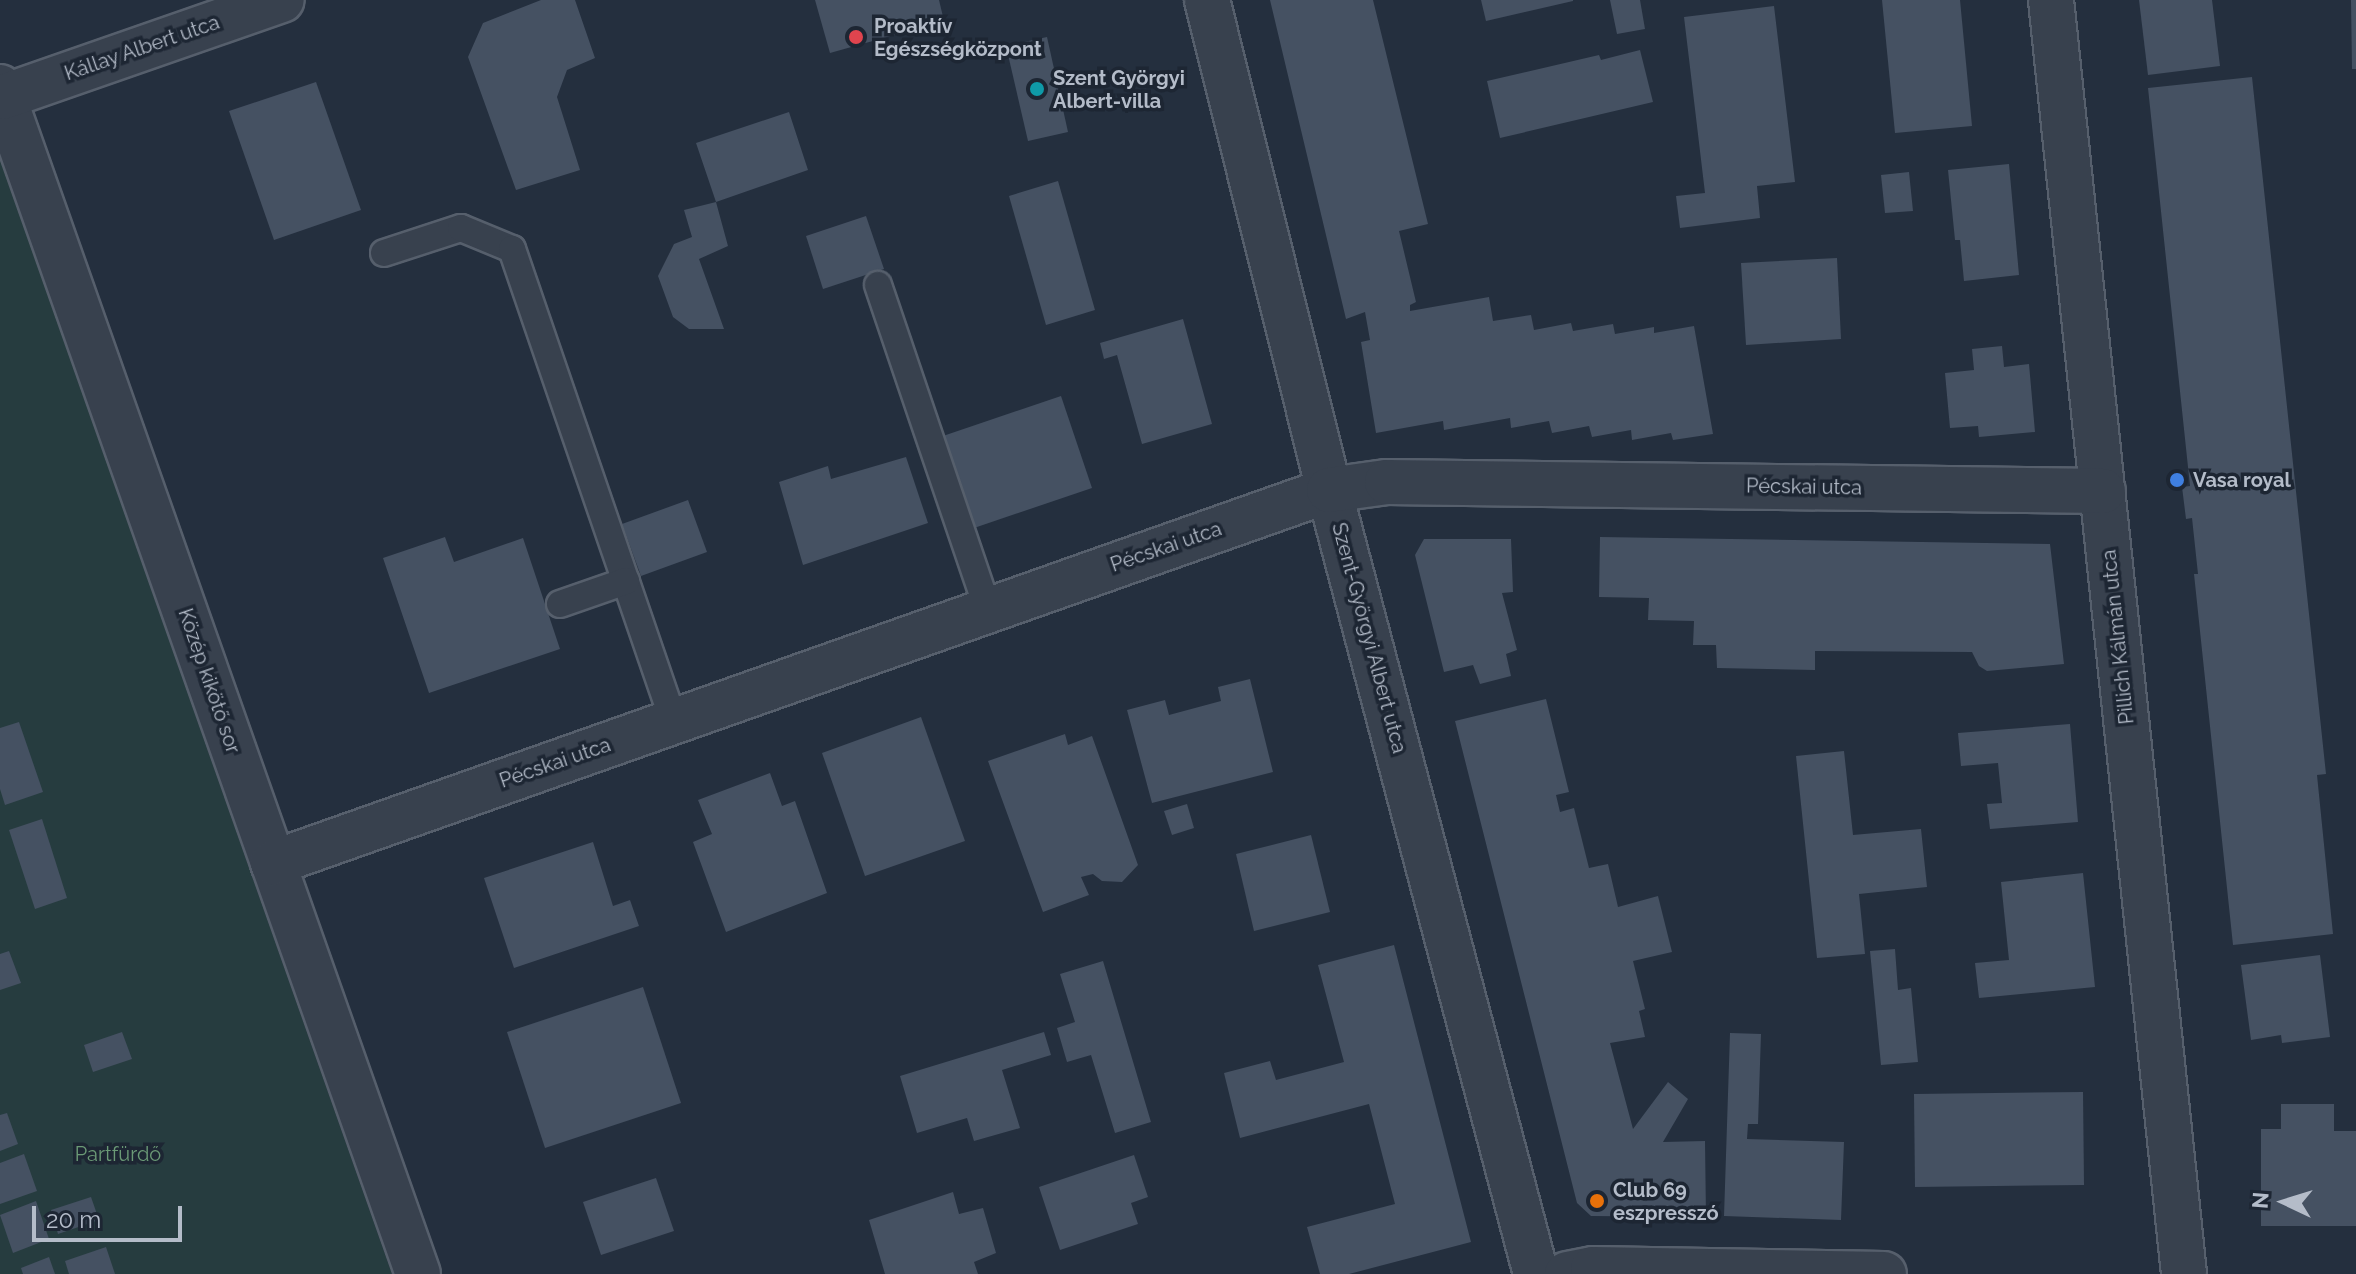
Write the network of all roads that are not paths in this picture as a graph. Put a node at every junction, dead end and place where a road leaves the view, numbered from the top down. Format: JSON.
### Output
{"nodes":[{"id":1,"x":282,"y":0,"type":"edge"},
{"id":2,"x":1207,"y":0,"type":"edge"},
{"id":3,"x":2051,"y":0,"type":"edge"},
{"id":4,"x":2,"y":92,"type":"edge"},
{"id":5,"x":384,"y":253,"type":"dead end"},
{"id":6,"x":878,"y":285,"type":"dead end"},
{"id":7,"x":1329,"y":490,"type":"junction"},
{"id":8,"x":2103,"y":491,"type":"junction"},
{"id":9,"x":626,"y":581,"type":"junction"},
{"id":10,"x":560,"y":604,"type":"dead end"},
{"id":11,"x":988,"y":610,"type":"junction"},
{"id":12,"x":674,"y":721,"type":"junction"},
{"id":13,"x":273,"y":863,"type":"junction"},
{"id":14,"x":418,"y":1274,"type":"edge"},
{"id":15,"x":1536,"y":1274,"type":"edge"},
{"id":16,"x":1567,"y":1274,"type":"edge"},
{"id":17,"x":1884,"y":1274,"type":"edge"},
{"id":18,"x":2184,"y":1274,"type":"edge"}],
"edges":[{"from":1,"to":4,"type":"street","name":"Kállay Albert utca"},
{"from":2,"to":7,"type":"street","name":"Szent-Györgyi Albert utca"},
{"from":3,"to":8,"type":"street","name":"Pillich Kálmán utca"},
{"from":4,"to":13,"type":"street","name":"Közép kikötő sor"},
{"from":5,"to":9,"type":"lane"},
{"from":6,"to":11,"type":"lane"},
{"from":7,"to":8,"type":"street","name":"Pécskai utca"},
{"from":7,"to":11,"type":"street","name":"Pécskai utca"},
{"from":7,"to":15,"type":"street","name":"Szent-Györgyi Albert utca"},
{"from":8,"to":18,"type":"street","name":"Pillich Kálmán utca"},
{"from":9,"to":10,"type":"lane"},
{"from":9,"to":12,"type":"lane"},
{"from":11,"to":12,"type":"street","name":"Pécskai utca"},
{"from":12,"to":13,"type":"street","name":"Pécskai utca"},
{"from":13,"to":14,"type":"street","name":"Közép kikötő sor"},
{"from":16,"to":17,"type":"street"}]}
